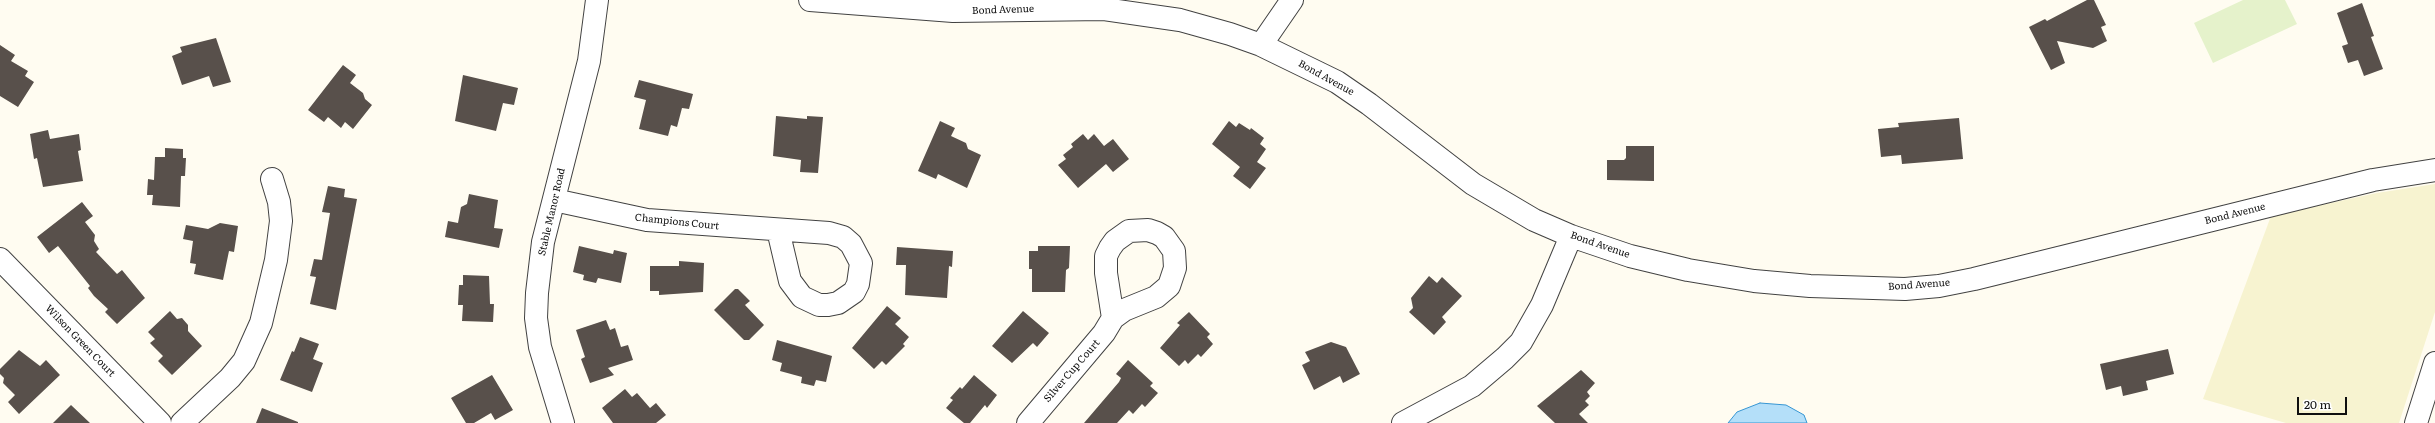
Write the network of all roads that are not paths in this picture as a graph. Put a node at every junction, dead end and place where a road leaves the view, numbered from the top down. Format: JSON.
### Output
{"nodes":[{"id":1,"x":597,"y":0,"type":"edge"},
{"id":2,"x":810,"y":0,"type":"edge"},
{"id":3,"x":1292,"y":0,"type":"edge"},
{"id":4,"x":1260,"y":45,"type":"junction"},
{"id":5,"x":2435,"y":170,"type":"edge"},
{"id":6,"x":272,"y":179,"type":"dead end"},
{"id":7,"x":554,"y":200,"type":"junction"},
{"id":8,"x":778,"y":230,"type":"dead end"},
{"id":9,"x":1571,"y":236,"type":"junction"},
{"id":10,"x":0,"y":259,"type":"edge"},
{"id":11,"x":1113,"y":318,"type":"dead end"},
{"id":12,"x":2435,"y":363,"type":"edge"},
{"id":13,"x":160,"y":423,"type":"edge"},
{"id":14,"x":182,"y":423,"type":"edge"},
{"id":15,"x":563,"y":423,"type":"edge"},
{"id":16,"x":1028,"y":423,"type":"edge"},
{"id":17,"x":1403,"y":423,"type":"edge"},
{"id":18,"x":2416,"y":423,"type":"edge"}],
"edges":[{"from":1,"to":7,"type":"street","name":"Stable Manor Road"},
{"from":2,"to":4,"type":"street","name":"Bond Avenue"},
{"from":3,"to":4,"type":"street"},
{"from":4,"to":9,"type":"street","name":"Bond Avenue"},
{"from":5,"to":9,"type":"street","name":"Bond Avenue"},
{"from":6,"to":14,"type":"street"},
{"from":7,"to":8,"type":"street","name":"Champions Court"},
{"from":7,"to":15,"type":"street","name":"Stable Manor Road"},
{"from":9,"to":17,"type":"street"},
{"from":10,"to":13,"type":"street","name":"Wilson Green Court"},
{"from":11,"to":16,"type":"street","name":"Silver Cup Court"},
{"from":12,"to":18,"type":"street"}]}
